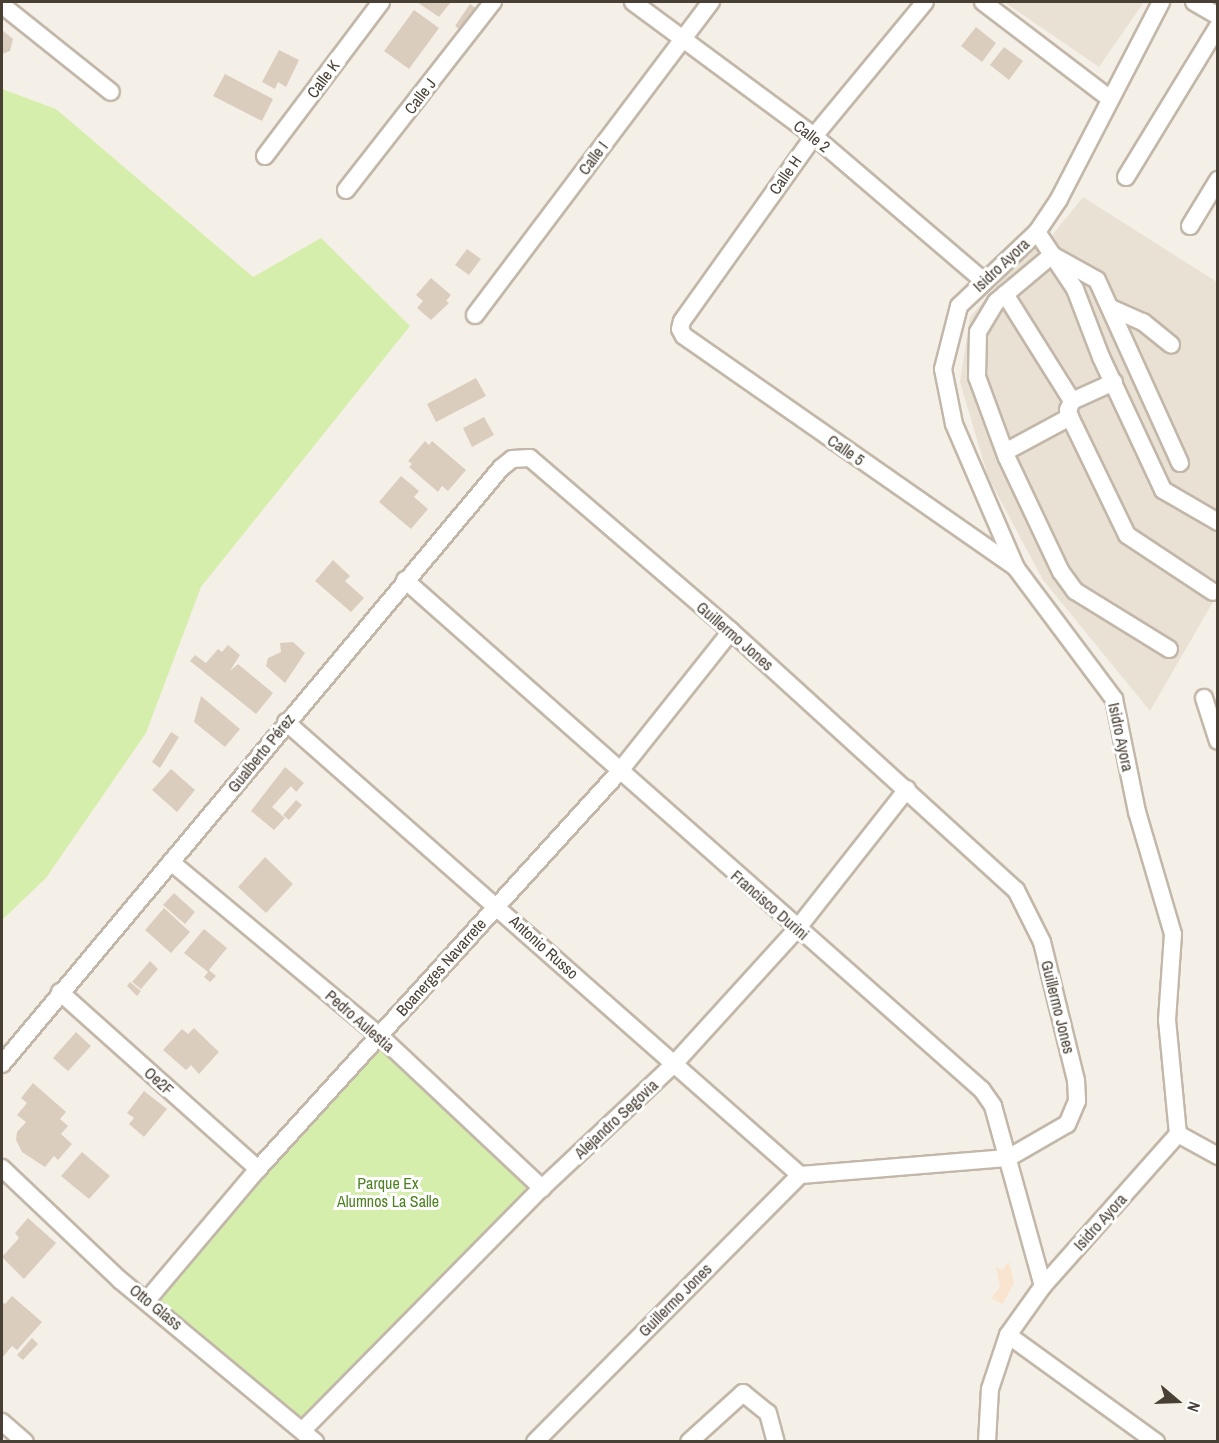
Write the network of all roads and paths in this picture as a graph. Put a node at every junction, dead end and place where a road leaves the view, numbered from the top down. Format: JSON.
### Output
{"nodes":[{"id":1,"x":381,"y":2,"type":"edge"},
{"id":2,"x":493,"y":2,"type":"edge"},
{"id":3,"x":633,"y":2,"type":"edge"},
{"id":4,"x":711,"y":2,"type":"edge"},
{"id":5,"x":925,"y":2,"type":"edge"},
{"id":6,"x":983,"y":2,"type":"edge"},
{"id":7,"x":1161,"y":2,"type":"edge"},
{"id":8,"x":1194,"y":2,"type":"edge"},
{"id":9,"x":2,"y":5,"type":"edge"},
{"id":10,"x":1218,"y":16,"type":"edge"},
{"id":11,"x":1218,"y":26,"type":"edge"},
{"id":12,"x":683,"y":39,"type":"junction"},
{"id":13,"x":111,"y":92,"type":"dead end"},
{"id":14,"x":1109,"y":98,"type":"junction"},
{"id":15,"x":813,"y":135,"type":"junction"},
{"id":16,"x":265,"y":156,"type":"dead end"},
{"id":17,"x":1126,"y":177,"type":"dead end"},
{"id":18,"x":1218,"y":180,"type":"edge"},
{"id":19,"x":346,"y":190,"type":"dead end"},
{"id":20,"x":1190,"y":226,"type":"dead end"},
{"id":21,"x":1036,"y":232,"type":"junction"},
{"id":22,"x":1052,"y":255,"type":"junction"},
{"id":23,"x":984,"y":280,"type":"junction"},
{"id":24,"x":1005,"y":294,"type":"junction"},
{"id":25,"x":1111,"y":308,"type":"junction"},
{"id":26,"x":475,"y":315,"type":"dead end"},
{"id":27,"x":680,"y":329,"type":"joint"},
{"id":28,"x":1171,"y":345,"type":"dead end"},
{"id":29,"x":1114,"y":382,"type":"junction"},
{"id":30,"x":1071,"y":409,"type":"junction"},
{"id":31,"x":1005,"y":452,"type":"junction"},
{"id":32,"x":530,"y":458,"type":"joint"},
{"id":33,"x":1180,"y":463,"type":"dead end"},
{"id":34,"x":1218,"y":522,"type":"edge"},
{"id":35,"x":1016,"y":568,"type":"junction"},
{"id":36,"x":405,"y":580,"type":"junction"},
{"id":37,"x":1213,"y":591,"type":"dead end"},
{"id":38,"x":731,"y":631,"type":"junction"},
{"id":39,"x":1169,"y":649,"type":"dead end"},
{"id":40,"x":1204,"y":698,"type":"dead end"},
{"id":41,"x":286,"y":722,"type":"junction"},
{"id":42,"x":1217,"y":739,"type":"edge"},
{"id":43,"x":619,"y":772,"type":"junction"},
{"id":44,"x":907,"y":789,"type":"junction"},
{"id":45,"x":171,"y":862,"type":"junction"},
{"id":46,"x":497,"y":905,"type":"junction"},
{"id":47,"x":797,"y":929,"type":"junction"},
{"id":48,"x":60,"y":992,"type":"junction"},
{"id":49,"x":379,"y":1035,"type":"junction"},
{"id":50,"x":675,"y":1063,"type":"junction"},
{"id":51,"x":2,"y":1064,"type":"edge"},
{"id":52,"x":1178,"y":1134,"type":"junction"},
{"id":53,"x":1218,"y":1156,"type":"edge"},
{"id":54,"x":1008,"y":1158,"type":"junction"},
{"id":55,"x":2,"y":1168,"type":"edge"},
{"id":56,"x":258,"y":1169,"type":"junction"},
{"id":57,"x":800,"y":1175,"type":"junction"},
{"id":58,"x":542,"y":1188,"type":"junction"},
{"id":59,"x":1043,"y":1286,"type":"junction"},
{"id":60,"x":148,"y":1299,"type":"junction"},
{"id":61,"x":1008,"y":1335,"type":"junction"},
{"id":62,"x":2,"y":1422,"type":"edge"},
{"id":63,"x":309,"y":1436,"type":"edge"},
{"id":64,"x":25,"y":1442,"type":"edge"},
{"id":65,"x":535,"y":1442,"type":"edge"},
{"id":66,"x":689,"y":1442,"type":"edge"},
{"id":67,"x":776,"y":1442,"type":"edge"},
{"id":68,"x":987,"y":1442,"type":"edge"},
{"id":69,"x":1156,"y":1442,"type":"edge"}],
"edges":[{"from":1,"to":16,"type":"street","name":"Calle K"},
{"from":2,"to":19,"type":"street","name":"Calle J"},
{"from":3,"to":12,"type":"street","name":"Calle 2"},
{"from":4,"to":12,"type":"street","name":"Calle I"},
{"from":5,"to":15,"type":"street","name":"Calle H"},
{"from":6,"to":14,"type":"street"},
{"from":7,"to":14,"type":"street","name":"Isidro Ayora"},
{"from":8,"to":10,"type":"street"},
{"from":9,"to":13,"type":"street"},
{"from":11,"to":17,"type":"street"},
{"from":12,"to":15,"type":"street","name":"Calle 2"},
{"from":12,"to":26,"type":"street","name":"Calle I"},
{"from":14,"to":21,"type":"street","name":"Isidro Ayora"},
{"from":15,"to":23,"type":"street","name":"Calle 2"},
{"from":15,"to":27,"type":"street","name":"Calle H"},
{"from":18,"to":20,"type":"street"},
{"from":21,"to":22,"type":"street"},
{"from":21,"to":23,"type":"street","name":"Isidro Ayora"},
{"from":22,"to":24,"type":"street"},
{"from":22,"to":25,"type":"street"},
{"from":22,"to":29,"type":"street"},
{"from":23,"to":35,"type":"street","name":"Isidro Ayora"},
{"from":24,"to":30,"type":"street"},
{"from":24,"to":31,"type":"street"},
{"from":25,"to":28,"type":"street"},
{"from":25,"to":33,"type":"street"},
{"from":27,"to":35,"type":"street","name":"Calle 5"},
{"from":29,"to":30,"type":"street"},
{"from":29,"to":34,"type":"street"},
{"from":30,"to":31,"type":"street"},
{"from":30,"to":37,"type":"street"},
{"from":31,"to":39,"type":"street"},
{"from":32,"to":36,"type":"street","name":"Gualberto Pérez"},
{"from":32,"to":38,"type":"street","name":"Guillermo Jones"},
{"from":35,"to":52,"type":"street","name":"Isidro Ayora"},
{"from":36,"to":41,"type":"street","name":"Gualberto Pérez"},
{"from":36,"to":43,"type":"street","name":"Francisco Durini"},
{"from":38,"to":43,"type":"street","name":"Boanerges Navarrete"},
{"from":38,"to":44,"type":"street","name":"Guillermo Jones"},
{"from":40,"to":42,"type":"street"},
{"from":41,"to":45,"type":"street","name":"Gualberto Pérez"},
{"from":41,"to":46,"type":"street","name":"Antonio Russo"},
{"from":43,"to":46,"type":"street","name":"Boanerges Navarrete"},
{"from":43,"to":47,"type":"street","name":"Francisco Durini"},
{"from":44,"to":47,"type":"street","name":"Alejandro Segovia"},
{"from":44,"to":54,"type":"street","name":"Guillermo Jones"},
{"from":45,"to":48,"type":"street","name":"Gualberto Pérez"},
{"from":45,"to":49,"type":"street","name":"Pedro Aulestia"},
{"from":46,"to":49,"type":"street","name":"Boanerges Navarrete"},
{"from":46,"to":50,"type":"street","name":"Antonio Russo"},
{"from":47,"to":50,"type":"street","name":"Alejandro Segovia"},
{"from":47,"to":54,"type":"street","name":"Francisco Durini"},
{"from":48,"to":51,"type":"street","name":"Gualberto Pérez"},
{"from":48,"to":56,"type":"street","name":"Oe2F"},
{"from":49,"to":56,"type":"street","name":"Boanerges Navarrete"},
{"from":49,"to":58,"type":"street","name":"Pedro Aulestia"},
{"from":50,"to":57,"type":"street","name":"Antonio Russo"},
{"from":50,"to":58,"type":"street","name":"Alejandro Segovia"},
{"from":52,"to":53,"type":"street"},
{"from":52,"to":59,"type":"street","name":"Isidro Ayora"},
{"from":54,"to":57,"type":"street","name":"Guillermo Jones"},
{"from":54,"to":59,"type":"street","name":"Francisco Durini"},
{"from":55,"to":60,"type":"street","name":"Otto Glass"},
{"from":56,"to":60,"type":"street","name":"Boanerges Navarrete"},
{"from":57,"to":65,"type":"street","name":"Guillermo Jones"},
{"from":58,"to":63,"type":"street","name":"Alejandro Segovia"},
{"from":59,"to":61,"type":"street","name":"Isidro Ayora"},
{"from":60,"to":63,"type":"street","name":"Otto Glass"},
{"from":61,"to":68,"type":"street","name":"Isidro Ayora"},
{"from":61,"to":69,"type":"street"},
{"from":62,"to":64,"type":"street"},
{"from":66,"to":67,"type":"street"}]}
